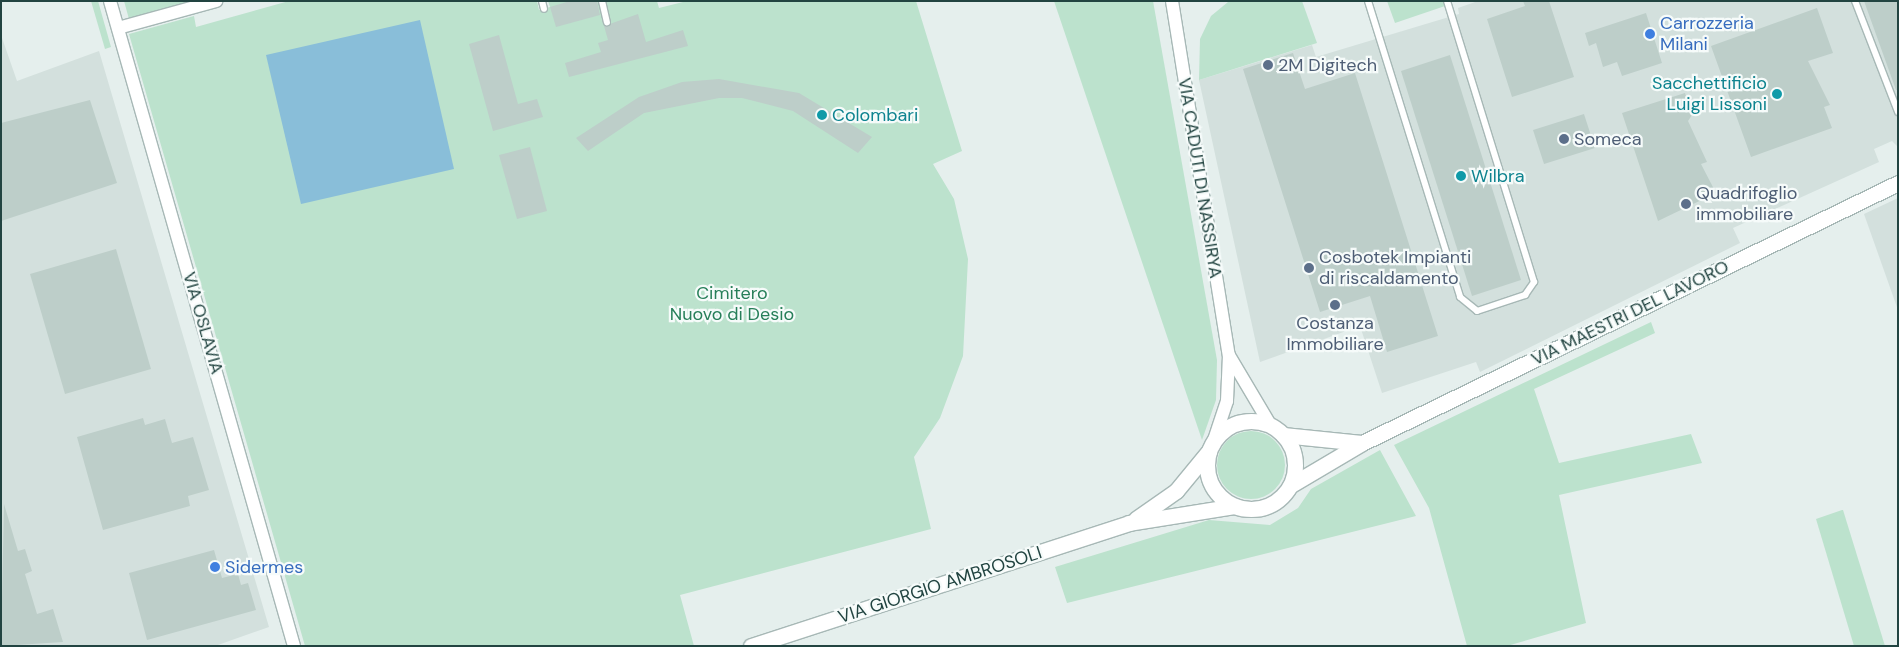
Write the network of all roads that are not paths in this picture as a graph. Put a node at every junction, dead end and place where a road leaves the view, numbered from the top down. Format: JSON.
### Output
{"nodes":[{"id":1,"x":110,"y":1,"type":"edge"},
{"id":2,"x":216,"y":1,"type":"edge"},
{"id":3,"x":542,"y":1,"type":"edge"},
{"id":4,"x":602,"y":1,"type":"edge"},
{"id":5,"x":1172,"y":1,"type":"edge"},
{"id":6,"x":1368,"y":1,"type":"edge"},
{"id":7,"x":1447,"y":1,"type":"edge"},
{"id":8,"x":1855,"y":1,"type":"edge"},
{"id":9,"x":544,"y":9,"type":"dead end"},
{"id":10,"x":607,"y":22,"type":"dead end"},
{"id":11,"x":118,"y":28,"type":"junction"},
{"id":12,"x":1898,"y":112,"type":"edge"},
{"id":13,"x":1898,"y":183,"type":"edge"},
{"id":14,"x":1229,"y":355,"type":"junction"},
{"id":15,"x":1277,"y":430,"type":"junction"},
{"id":16,"x":1362,"y":443,"type":"junction"},
{"id":17,"x":1211,"y":447,"type":"junction"},
{"id":18,"x":1291,"y":485,"type":"junction"},
{"id":19,"x":1235,"y":506,"type":"junction"},
{"id":20,"x":1129,"y":523,"type":"junction"},
{"id":21,"x":294,"y":646,"type":"edge"},
{"id":22,"x":751,"y":646,"type":"edge"}],
"edges":[{"from":1,"to":11,"type":"street","name":"VIA OSLAVIA"},
{"from":2,"to":11,"type":"street"},
{"from":3,"to":9,"type":"lane"},
{"from":4,"to":10,"type":"lane"},
{"from":5,"to":14,"type":"street","name":"VIA CADUTI DI NASSIRYA"},
{"from":6,"to":7,"type":"lane"},
{"from":8,"to":12,"type":"lane"},
{"from":11,"to":21,"type":"street","name":"VIA OSLAVIA"},
{"from":13,"to":16,"type":"main road","name":"VIA MAESTRI DEL LAVORO"},
{"from":14,"to":15,"type":"street","name":"VIA CADUTI DI NASSIRYA"},
{"from":14,"to":17,"type":"street","name":"VIA CADUTI DI NASSIRYA"},
{"from":15,"to":16,"type":"main road"},
{"from":15,"to":17,"type":"main road"},
{"from":15,"to":18,"type":"main road"},
{"from":16,"to":18,"type":"main road","name":"VIA MAESTRI DEL LAVORO"},
{"from":17,"to":19,"type":"main road"},
{"from":17,"to":20,"type":"main road","name":"VIA GIORGIO AMBROSOLI"},
{"from":18,"to":19,"type":"main road"},
{"from":19,"to":20,"type":"main road","name":"VIA GIORGIO AMBROSOLI"},
{"from":20,"to":22,"type":"main road","name":"VIA GIORGIO AMBROSOLI"}]}
